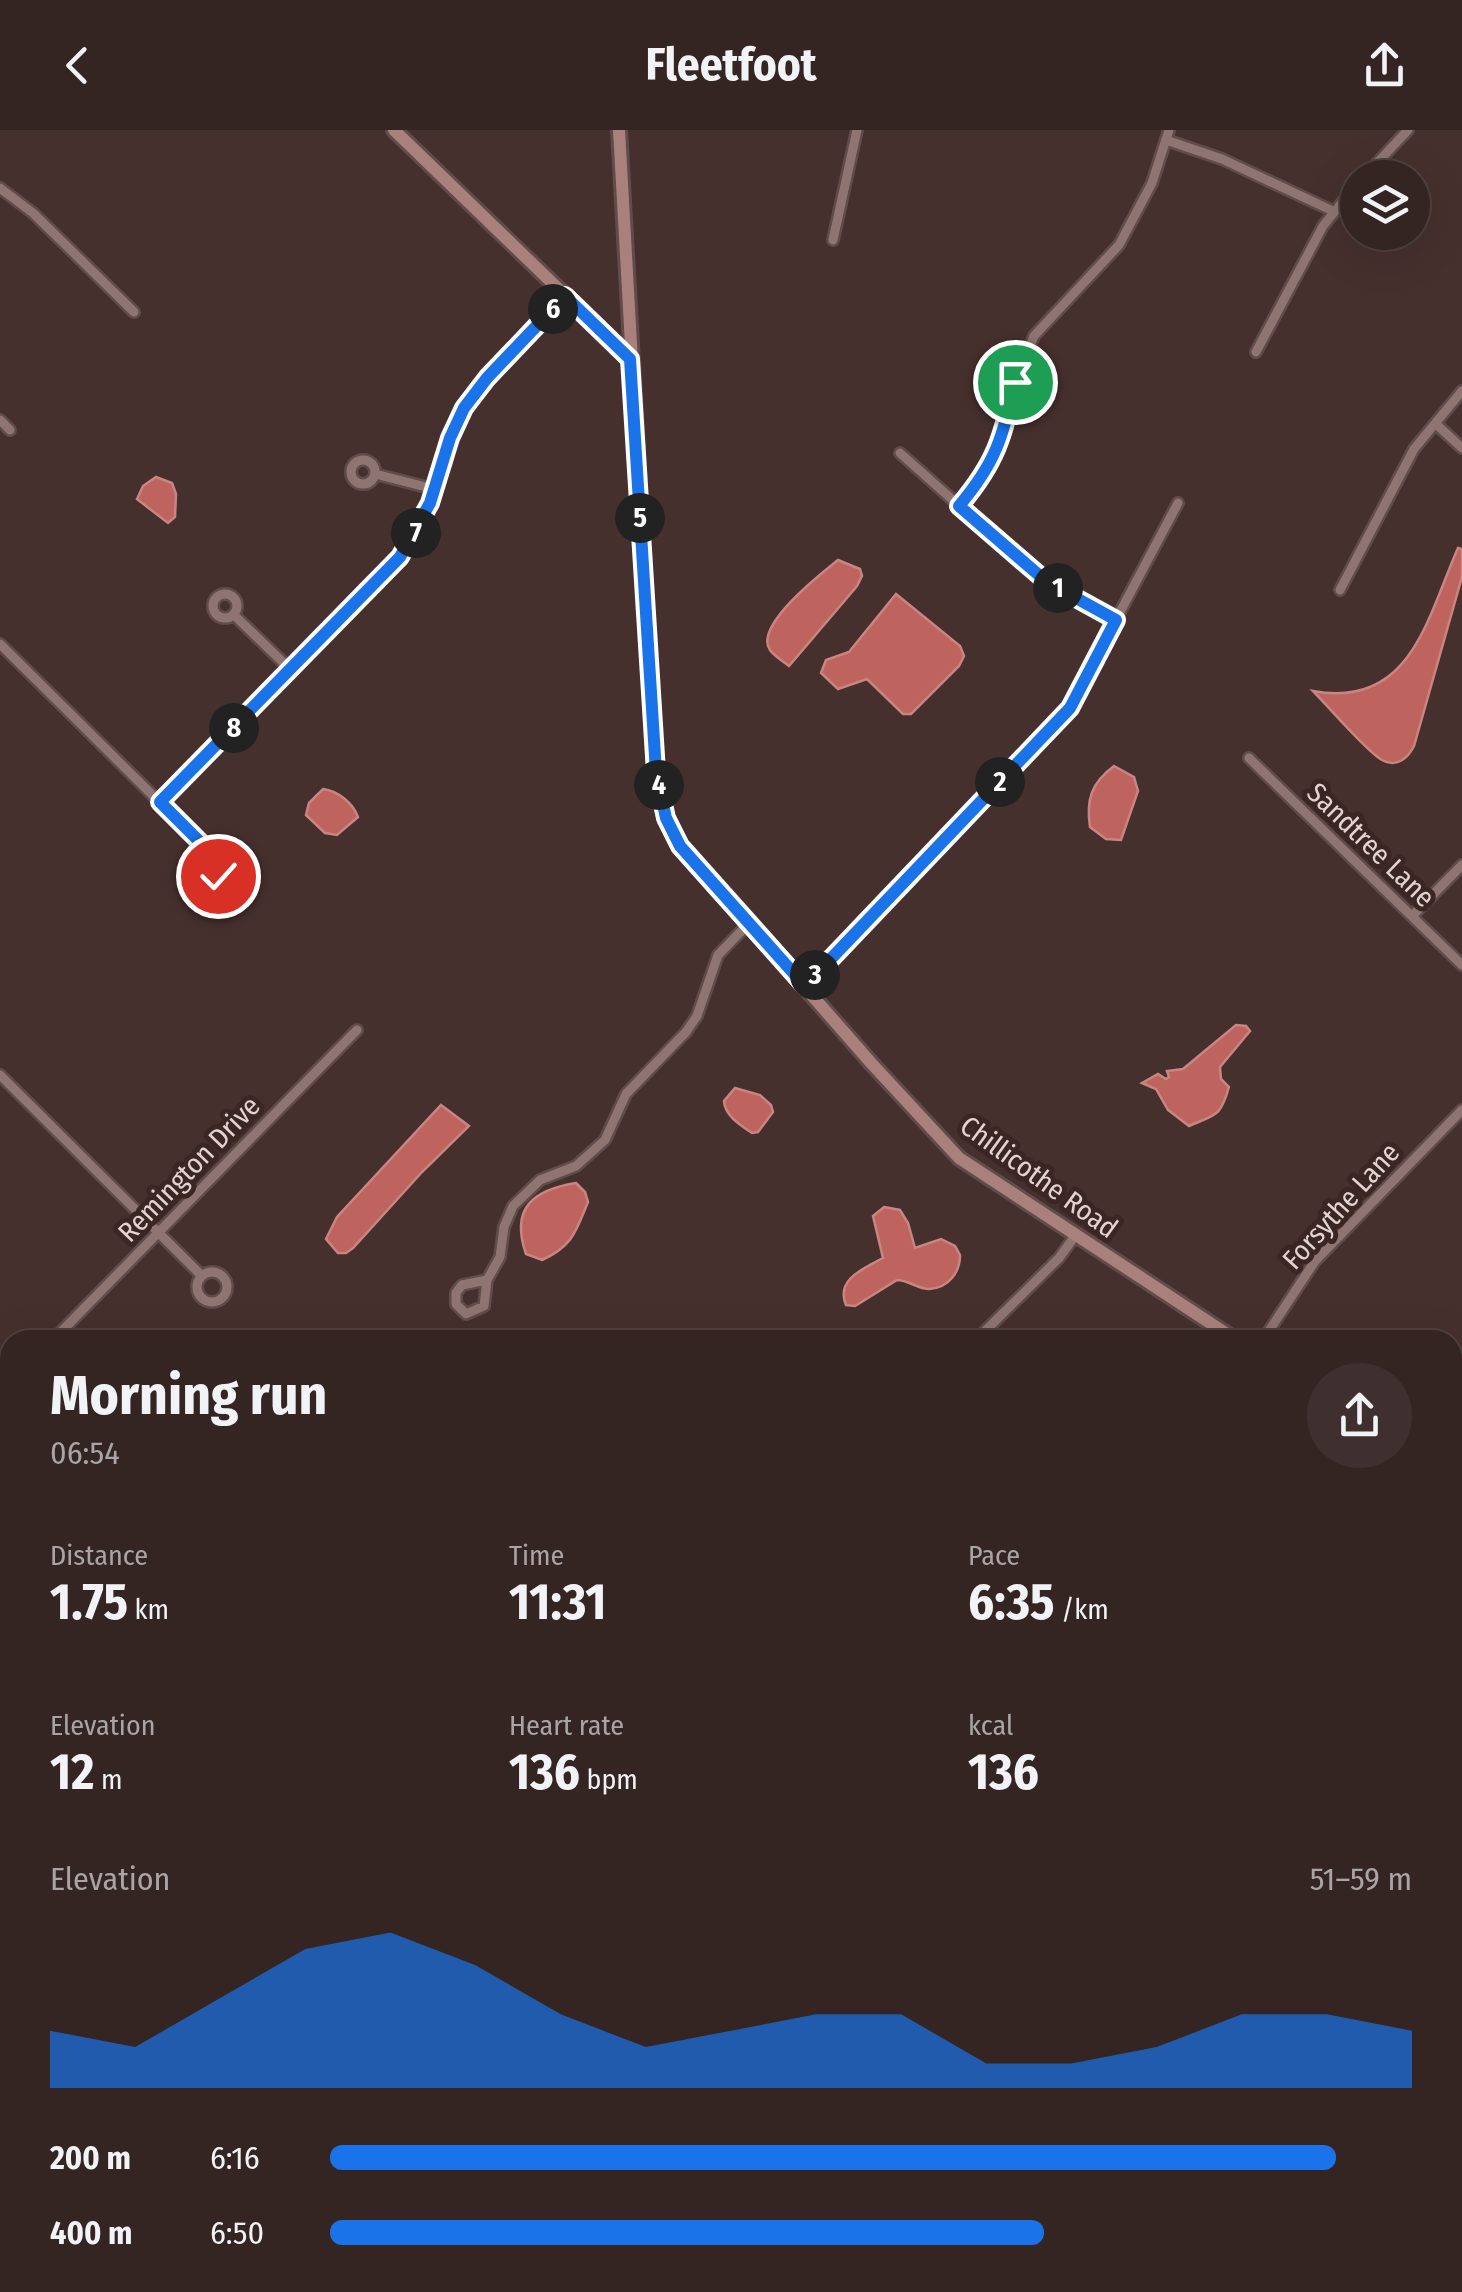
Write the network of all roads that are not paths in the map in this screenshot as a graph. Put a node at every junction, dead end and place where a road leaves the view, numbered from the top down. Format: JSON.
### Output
{"nodes":[{"id":1,"x":394,"y":130,"type":"edge"},
{"id":2,"x":619,"y":130,"type":"edge"},
{"id":3,"x":858,"y":130,"type":"edge"},
{"id":4,"x":1408,"y":130,"type":"edge"},
{"id":5,"x":409,"y":135,"type":"edge"},
{"id":6,"x":1168,"y":135,"type":"edge"},
{"id":7,"x":1379,"y":160,"type":"edge"},
{"id":8,"x":0,"y":188,"type":"edge"},
{"id":9,"x":1340,"y":203,"type":"edge"},
{"id":10,"x":1333,"y":211,"type":"junction"},
{"id":11,"x":833,"y":240,"type":"dead end"},
{"id":12,"x":565,"y":296,"type":"junction"},
{"id":13,"x":134,"y":312,"type":"dead end"},
{"id":14,"x":1256,"y":352,"type":"dead end"},
{"id":15,"x":630,"y":359,"type":"junction"},
{"id":16,"x":1462,"y":391,"type":"edge"},
{"id":17,"x":0,"y":420,"type":"edge"},
{"id":18,"x":1436,"y":424,"type":"junction"},
{"id":19,"x":10,"y":430,"type":"dead end"},
{"id":20,"x":1462,"y":448,"type":"edge"},
{"id":21,"x":900,"y":454,"type":"dead end"},
{"id":22,"x":375,"y":474,"type":"dead end"},
{"id":23,"x":434,"y":489,"type":"junction"},
{"id":24,"x":1178,"y":502,"type":"dead end"},
{"id":25,"x":959,"y":506,"type":"junction"},
{"id":26,"x":1340,"y":590,"type":"dead end"},
{"id":27,"x":234,"y":615,"type":"dead end"},
{"id":28,"x":1116,"y":620,"type":"junction"},
{"id":29,"x":0,"y":644,"type":"edge"},
{"id":30,"x":292,"y":670,"type":"junction"},
{"id":31,"x":1249,"y":758,"type":"dead end"},
{"id":32,"x":160,"y":802,"type":"junction"},
{"id":33,"x":218,"y":860,"type":"dead end"},
{"id":34,"x":1462,"y":866,"type":"edge"},
{"id":35,"x":1412,"y":916,"type":"junction"},
{"id":36,"x":749,"y":923,"type":"junction"},
{"id":37,"x":1462,"y":965,"type":"edge"},
{"id":38,"x":805,"y":986,"type":"junction"},
{"id":39,"x":357,"y":1030,"type":"dead end"},
{"id":40,"x":0,"y":1075,"type":"edge"},
{"id":41,"x":1462,"y":1110,"type":"edge"},
{"id":42,"x":158,"y":1234,"type":"junction"},
{"id":43,"x":1075,"y":1236,"type":"junction"},
{"id":44,"x":201,"y":1275,"type":"dead end"},
{"id":45,"x":487,"y":1280,"type":"dead end"},
{"id":46,"x":64,"y":1330,"type":"edge"},
{"id":47,"x":986,"y":1330,"type":"edge"},
{"id":48,"x":1221,"y":1330,"type":"edge"},
{"id":49,"x":1269,"y":1330,"type":"edge"}],
"edges":[{"from":1,"to":5,"type":"street"},
{"from":2,"to":15,"type":"street","name":"Chillicothe Road"},
{"from":3,"to":11,"type":"street"},
{"from":4,"to":7,"type":"street"},
{"from":5,"to":12,"type":"street"},
{"from":6,"to":10,"type":"street"},
{"from":6,"to":25,"type":"street"},
{"from":8,"to":13,"type":"street"},
{"from":9,"to":10,"type":"street"},
{"from":10,"to":14,"type":"street"},
{"from":12,"to":15,"type":"street"},
{"from":12,"to":23,"type":"street"},
{"from":15,"to":36,"type":"street","name":"Chillicothe Road"},
{"from":16,"to":18,"type":"street"},
{"from":17,"to":19,"type":"street"},
{"from":18,"to":20,"type":"street"},
{"from":18,"to":26,"type":"street"},
{"from":21,"to":25,"type":"street"},
{"from":22,"to":23,"type":"street"},
{"from":23,"to":30,"type":"street"},
{"from":24,"to":28,"type":"street"},
{"from":25,"to":28,"type":"street"},
{"from":27,"to":30,"type":"street"},
{"from":28,"to":38,"type":"street"},
{"from":29,"to":32,"type":"street"},
{"from":30,"to":32,"type":"street"},
{"from":31,"to":35,"type":"street","name":"Sandtree Lane"},
{"from":32,"to":33,"type":"street"},
{"from":34,"to":35,"type":"street"},
{"from":35,"to":37,"type":"street","name":"Sandtree Lane"},
{"from":36,"to":38,"type":"street","name":"Chillicothe Road"},
{"from":36,"to":45,"type":"street"},
{"from":38,"to":43,"type":"street","name":"Chillicothe Road"},
{"from":39,"to":42,"type":"street","name":"Remington Drive"},
{"from":40,"to":42,"type":"street"},
{"from":41,"to":49,"type":"street","name":"Forsythe Lane"},
{"from":42,"to":44,"type":"street"},
{"from":42,"to":46,"type":"street","name":"Remington Drive"},
{"from":43,"to":47,"type":"street"},
{"from":43,"to":48,"type":"street","name":"Chillicothe Road"}]}
